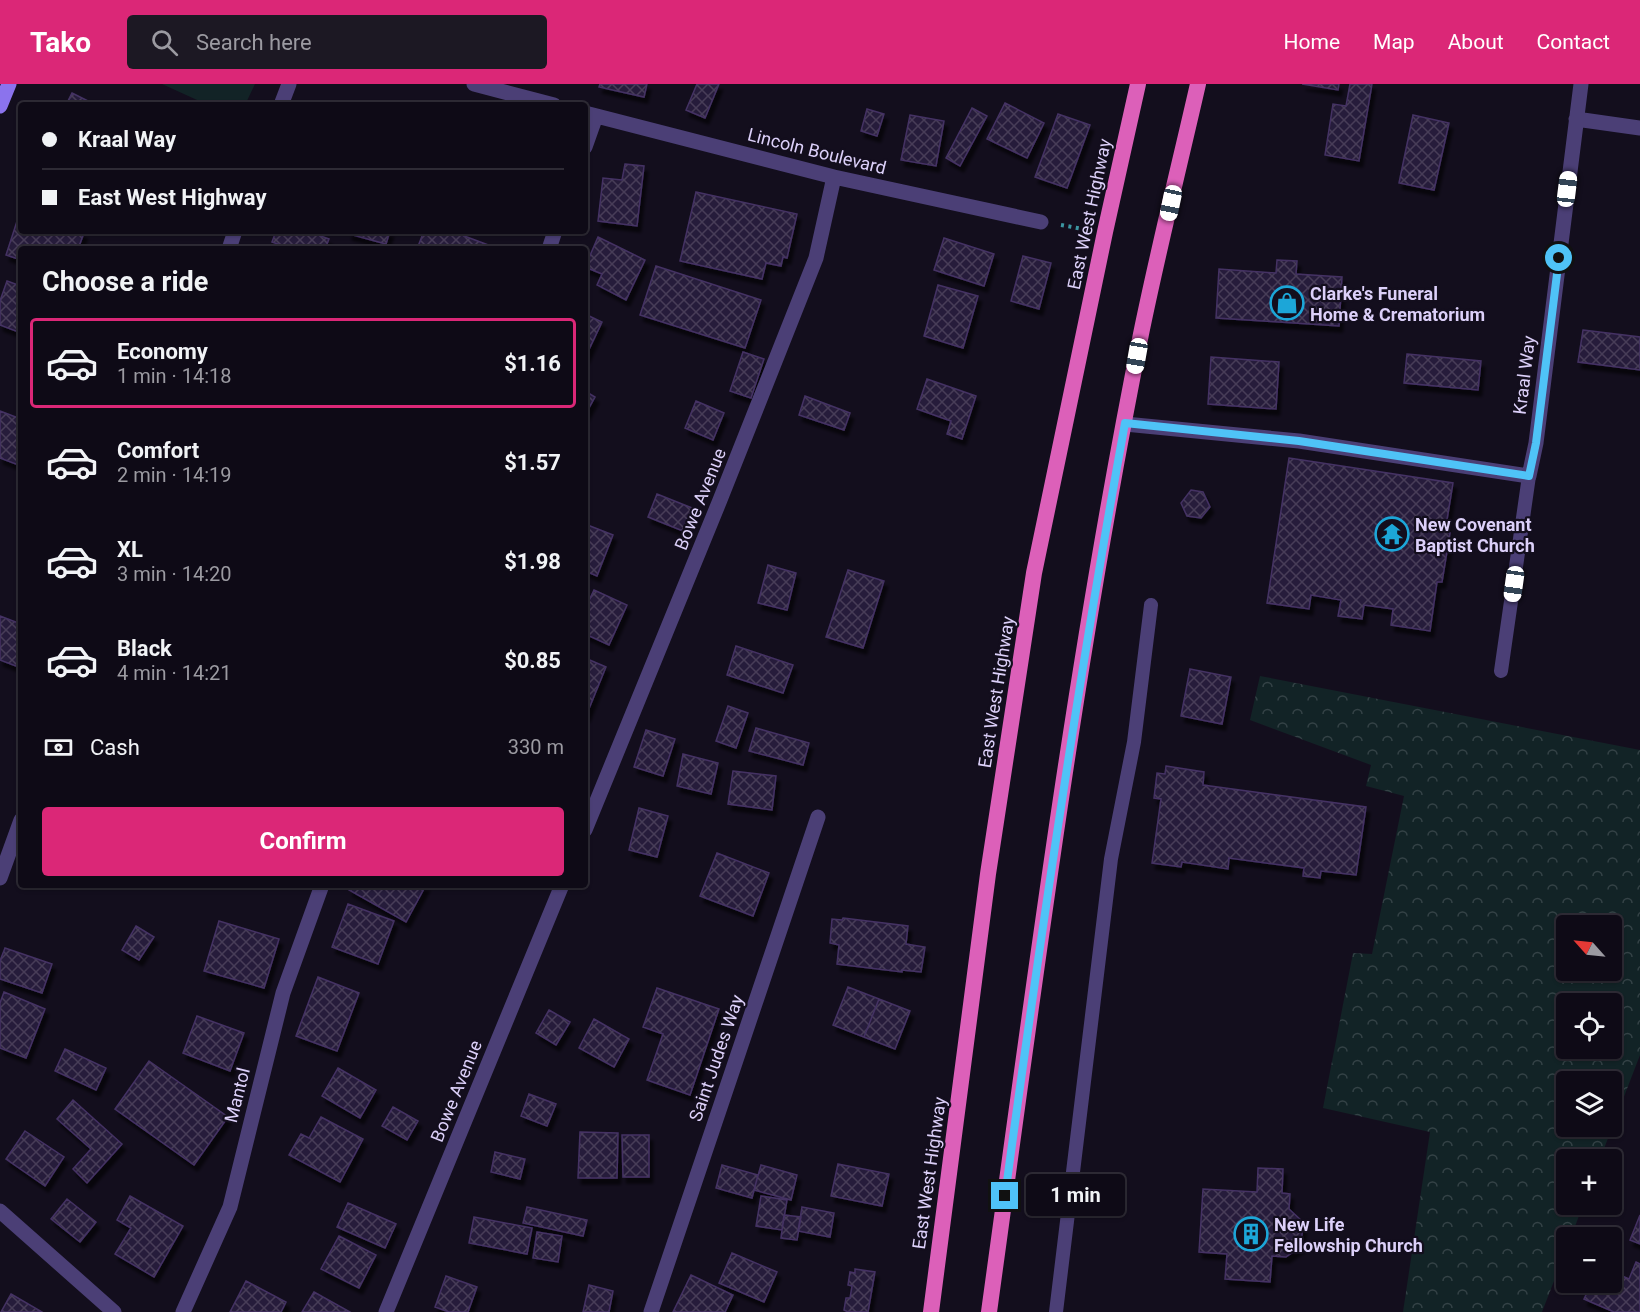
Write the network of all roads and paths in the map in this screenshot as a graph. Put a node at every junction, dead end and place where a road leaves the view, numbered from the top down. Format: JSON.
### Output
{"nodes":[{"id":1,"x":9,"y":84,"type":"edge"},
{"id":2,"x":289,"y":84,"type":"edge"},
{"id":3,"x":474,"y":84,"type":"edge"},
{"id":4,"x":1138,"y":84,"type":"edge"},
{"id":5,"x":1198,"y":84,"type":"edge"},
{"id":6,"x":1581,"y":84,"type":"edge"},
{"id":7,"x":282,"y":102,"type":"edge"},
{"id":8,"x":543,"y":102,"type":"edge"},
{"id":9,"x":0,"y":106,"type":"edge"},
{"id":10,"x":591,"y":115,"type":"edge"},
{"id":11,"x":1576,"y":119,"type":"junction"},
{"id":12,"x":1640,"y":128,"type":"edge"},
{"id":13,"x":588,"y":131,"type":"edge"},
{"id":14,"x":834,"y":177,"type":"junction"},
{"id":15,"x":1041,"y":222,"type":"joint"},
{"id":16,"x":1105,"y":232,"type":"junction"},
{"id":17,"x":1125,"y":423,"type":"junction"},
{"id":18,"x":1529,"y":476,"type":"junction"},
{"id":19,"x":1151,"y":605,"type":"dead end"},
{"id":20,"x":1501,"y":670,"type":"dead end"},
{"id":21,"x":818,"y":817,"type":"dead end"},
{"id":22,"x":588,"y":823,"type":"edge"},
{"id":23,"x":18,"y":828,"type":"edge"},
{"id":24,"x":0,"y":878,"type":"edge"},
{"id":25,"x":321,"y":888,"type":"edge"},
{"id":26,"x":561,"y":888,"type":"edge"},
{"id":27,"x":0,"y":1211,"type":"edge"},
{"id":28,"x":114,"y":1312,"type":"edge"},
{"id":29,"x":183,"y":1312,"type":"edge"},
{"id":30,"x":386,"y":1312,"type":"edge"},
{"id":31,"x":651,"y":1312,"type":"edge"},
{"id":32,"x":931,"y":1312,"type":"edge"},
{"id":33,"x":989,"y":1312,"type":"edge"},
{"id":34,"x":1056,"y":1312,"type":"edge"}],
"edges":[{"from":1,"to":9,"type":"main road"},
{"from":2,"to":7,"type":"street"},
{"from":3,"to":8,"type":"street"},
{"from":4,"to":16,"type":"highway","name":"East West Highway"},
{"from":5,"to":17,"type":"highway"},
{"from":6,"to":11,"type":"street","name":"Kraal Way"},
{"from":10,"to":13,"type":"street"},
{"from":10,"to":14,"type":"street","name":"Lincoln Boulevard"},
{"from":11,"to":12,"type":"street"},
{"from":11,"to":18,"type":"street","name":"Kraal Way"},
{"from":14,"to":15,"type":"street","name":"Lincoln Boulevard"},
{"from":14,"to":22,"type":"street","name":"Bowe Avenue"},
{"from":15,"to":16,"type":"path"},
{"from":16,"to":32,"type":"highway","name":"East West Highway"},
{"from":17,"to":18,"type":"street"},
{"from":17,"to":33,"type":"highway"},
{"from":18,"to":20,"type":"lane","name":"Kraal Way"},
{"from":19,"to":34,"type":"lane"},
{"from":21,"to":31,"type":"street","name":"Saint Judes Way"},
{"from":23,"to":24,"type":"street"},
{"from":25,"to":29,"type":"street","name":"Mantol"},
{"from":26,"to":30,"type":"street","name":"Bowe Avenue"},
{"from":27,"to":28,"type":"street"}]}
